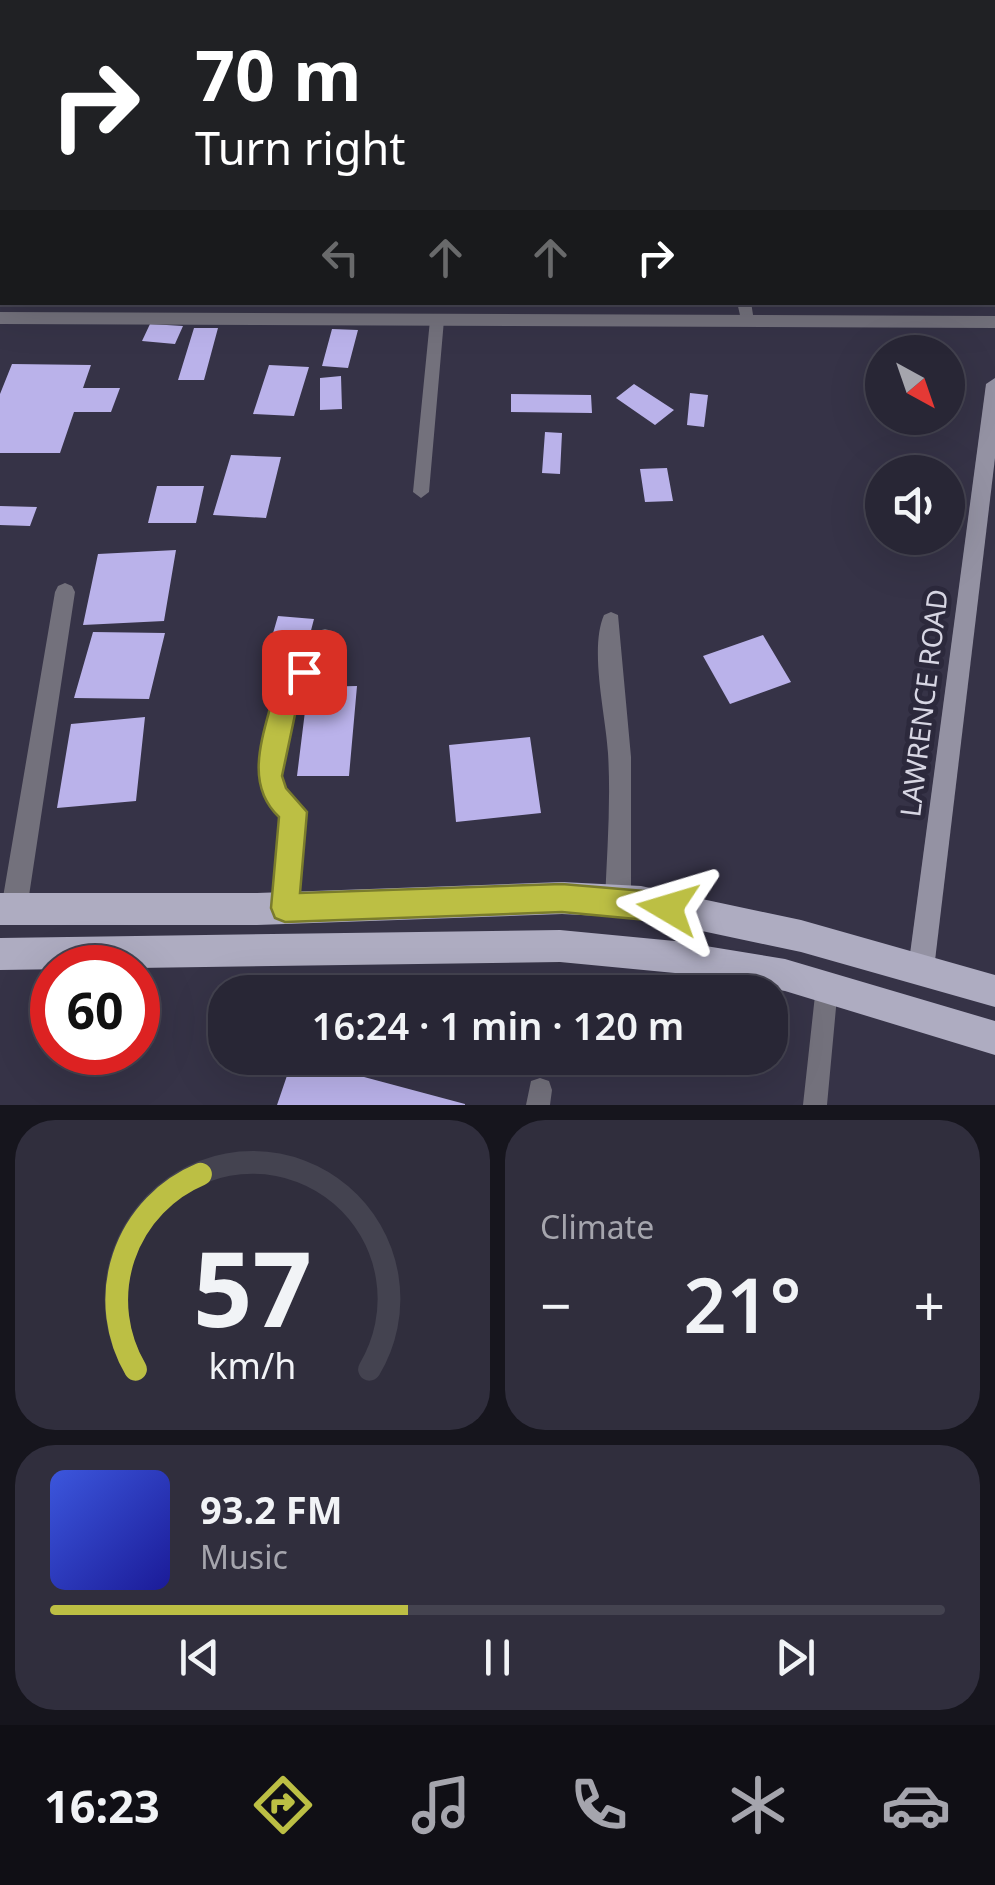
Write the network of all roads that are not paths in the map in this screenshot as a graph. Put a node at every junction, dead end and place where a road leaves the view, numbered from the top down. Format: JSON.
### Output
{"nodes":[{"id":1,"x":744,"y":305,"type":"edge"},
{"id":2,"x":0,"y":318,"type":"edge"},
{"id":3,"x":436,"y":320,"type":"junction"},
{"id":4,"x":747,"y":321,"type":"junction"},
{"id":5,"x":995,"y":322,"type":"edge"},
{"id":6,"x":995,"y":384,"type":"edge"},
{"id":7,"x":421,"y":492,"type":"dead end"},
{"id":8,"x":987,"y":507,"type":"edge"},
{"id":9,"x":65,"y":592,"type":"dead end"},
{"id":10,"x":611,"y":621,"type":"dead end"},
{"id":11,"x":324,"y":637,"type":"dead end"},
{"id":12,"x":618,"y":901,"type":"junction"},
{"id":13,"x":285,"y":908,"type":"junction"},
{"id":14,"x":7,"y":909,"type":"edge"},
{"id":15,"x":0,"y":954,"type":"edge"},
{"id":16,"x":920,"y":969,"type":"junction"},
{"id":17,"x":827,"y":986,"type":"junction"},
{"id":18,"x":995,"y":991,"type":"edge"},
{"id":19,"x":995,"y":1038,"type":"edge"},
{"id":20,"x":816,"y":1105,"type":"edge"}],
"edges":[{"from":1,"to":4,"type":"lane"},
{"from":2,"to":3,"type":"street"},
{"from":3,"to":4,"type":"street"},
{"from":3,"to":7,"type":"lane"},
{"from":4,"to":5,"type":"street"},
{"from":6,"to":8,"type":"street","name":"LAWRENCE ROAD"},
{"from":8,"to":16,"type":"street","name":"LAWRENCE ROAD"},
{"from":9,"to":14,"type":"street"},
{"from":10,"to":12,"type":"street"},
{"from":11,"to":13,"type":"lane"},
{"from":12,"to":13,"type":"main road"},
{"from":12,"to":16,"type":"main road"},
{"from":13,"to":14,"type":"main road"},
{"from":15,"to":17,"type":"main road"},
{"from":16,"to":18,"type":"main road"},
{"from":17,"to":19,"type":"main road"},
{"from":17,"to":20,"type":"lane"}]}
